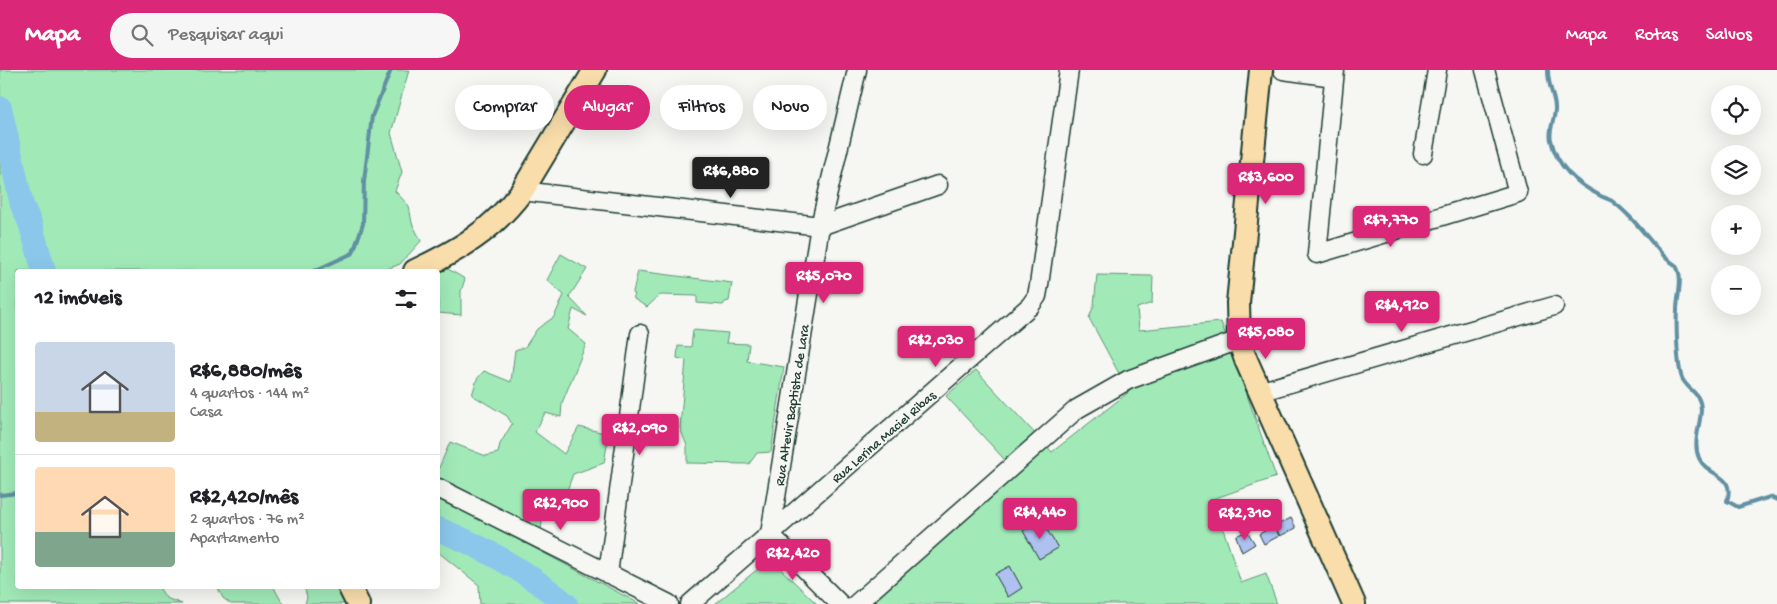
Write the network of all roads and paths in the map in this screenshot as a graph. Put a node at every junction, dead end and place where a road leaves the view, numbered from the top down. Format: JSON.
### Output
{"nodes":[{"id":1,"x":595,"y":70,"type":"edge"},
{"id":2,"x":857,"y":70,"type":"edge"},
{"id":3,"x":1069,"y":70,"type":"edge"},
{"id":4,"x":1261,"y":70,"type":"edge"},
{"id":5,"x":1283,"y":70,"type":"edge"},
{"id":6,"x":1437,"y":70,"type":"edge"},
{"id":7,"x":1486,"y":70,"type":"edge"},
{"id":8,"x":1334,"y":73,"type":"edge"},
{"id":9,"x":1423,"y":154,"type":"dead end"},
{"id":10,"x":938,"y":185,"type":"dead end"},
{"id":11,"x":522,"y":191,"type":"junction"},
{"id":12,"x":820,"y":226,"type":"junction"},
{"id":13,"x":419,"y":269,"type":"edge"},
{"id":14,"x":1554,"y":306,"type":"dead end"},
{"id":15,"x":640,"y":334,"type":"dead end"},
{"id":16,"x":1239,"y":340,"type":"junction"},
{"id":17,"x":1260,"y":392,"type":"junction"},
{"id":18,"x":440,"y":489,"type":"edge"},
{"id":19,"x":770,"y":534,"type":"junction"},
{"id":20,"x":608,"y":574,"type":"junction"},
{"id":21,"x":350,"y":589,"type":"edge"},
{"id":22,"x":358,"y":604,"type":"edge"},
{"id":23,"x":669,"y":604,"type":"edge"},
{"id":24,"x":690,"y":604,"type":"edge"},
{"id":25,"x":840,"y":604,"type":"edge"},
{"id":26,"x":856,"y":604,"type":"edge"},
{"id":27,"x":1354,"y":604,"type":"edge"}],
"edges":[{"from":1,"to":11,"type":"main road"},
{"from":2,"to":12,"type":"street","name":"Rua Altevir Baptista de Lara"},
{"from":3,"to":19,"type":"street","name":"Rua Lerina Maciel Ribas"},
{"from":4,"to":16,"type":"main road"},
{"from":5,"to":8,"type":"street"},
{"from":6,"to":9,"type":"street"},
{"from":7,"to":8,"type":"street"},
{"from":10,"to":12,"type":"street"},
{"from":11,"to":12,"type":"street"},
{"from":11,"to":13,"type":"main road"},
{"from":12,"to":19,"type":"street","name":"Rua Altevir Baptista de Lara"},
{"from":14,"to":17,"type":"street"},
{"from":15,"to":20,"type":"street"},
{"from":16,"to":17,"type":"main road"},
{"from":16,"to":26,"type":"street"},
{"from":17,"to":27,"type":"main road"},
{"from":18,"to":20,"type":"street"},
{"from":19,"to":24,"type":"street","name":"Rua Lerina Maciel Ribas"},
{"from":19,"to":25,"type":"street"},
{"from":20,"to":23,"type":"street"},
{"from":21,"to":22,"type":"main road"}]}
